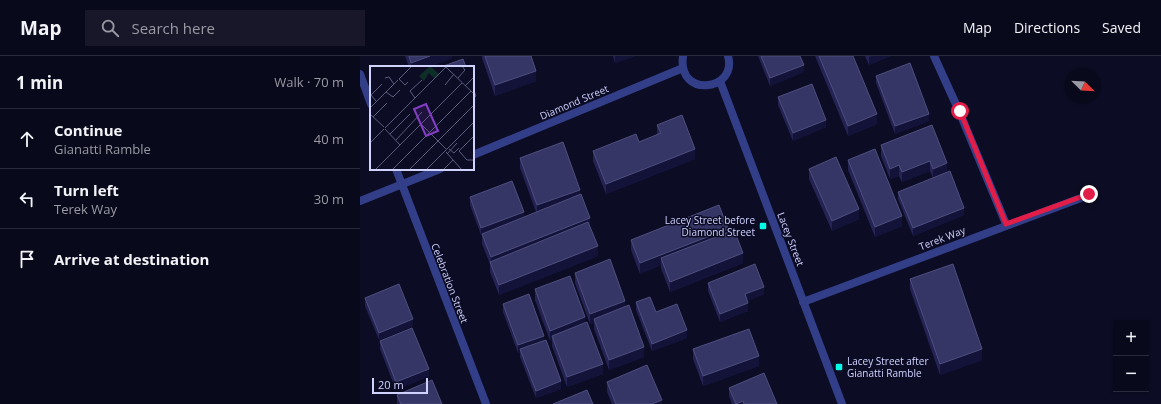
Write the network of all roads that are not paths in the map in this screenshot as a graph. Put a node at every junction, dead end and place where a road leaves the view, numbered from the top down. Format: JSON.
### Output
{"nodes":[{"id":1,"x":683,"y":56,"type":"edge"},
{"id":2,"x":728,"y":56,"type":"edge"},
{"id":3,"x":934,"y":56,"type":"edge"},
{"id":4,"x":683,"y":68,"type":"junction"},
{"id":5,"x":360,"y":74,"type":"edge"},
{"id":6,"x":720,"y":81,"type":"junction"},
{"id":7,"x":370,"y":101,"type":"edge"},
{"id":8,"x":474,"y":155,"type":"edge"},
{"id":9,"x":396,"y":170,"type":"edge"},
{"id":10,"x":438,"y":170,"type":"edge"},
{"id":11,"x":402,"y":185,"type":"junction"},
{"id":12,"x":1089,"y":194,"type":"dead end"},
{"id":13,"x":360,"y":201,"type":"edge"},
{"id":14,"x":1006,"y":224,"type":"junction"},
{"id":15,"x":803,"y":302,"type":"junction"},
{"id":16,"x":486,"y":404,"type":"edge"},
{"id":17,"x":842,"y":404,"type":"edge"}],
"edges":[{"from":1,"to":4,"type":"street"},
{"from":2,"to":6,"type":"street"},
{"from":3,"to":14,"type":"street"},
{"from":4,"to":6,"type":"street"},
{"from":4,"to":8,"type":"street","name":"Diamond Street"},
{"from":5,"to":7,"type":"street"},
{"from":6,"to":15,"type":"street","name":"Lacey Street"},
{"from":9,"to":11,"type":"street","name":"Celebration Street"},
{"from":10,"to":11,"type":"street"},
{"from":11,"to":13,"type":"street"},
{"from":11,"to":16,"type":"street","name":"Celebration Street"},
{"from":12,"to":14,"type":"street","name":"Terek Way"},
{"from":14,"to":15,"type":"street","name":"Terek Way"},
{"from":15,"to":17,"type":"street","name":"Lacey Street"}]}
